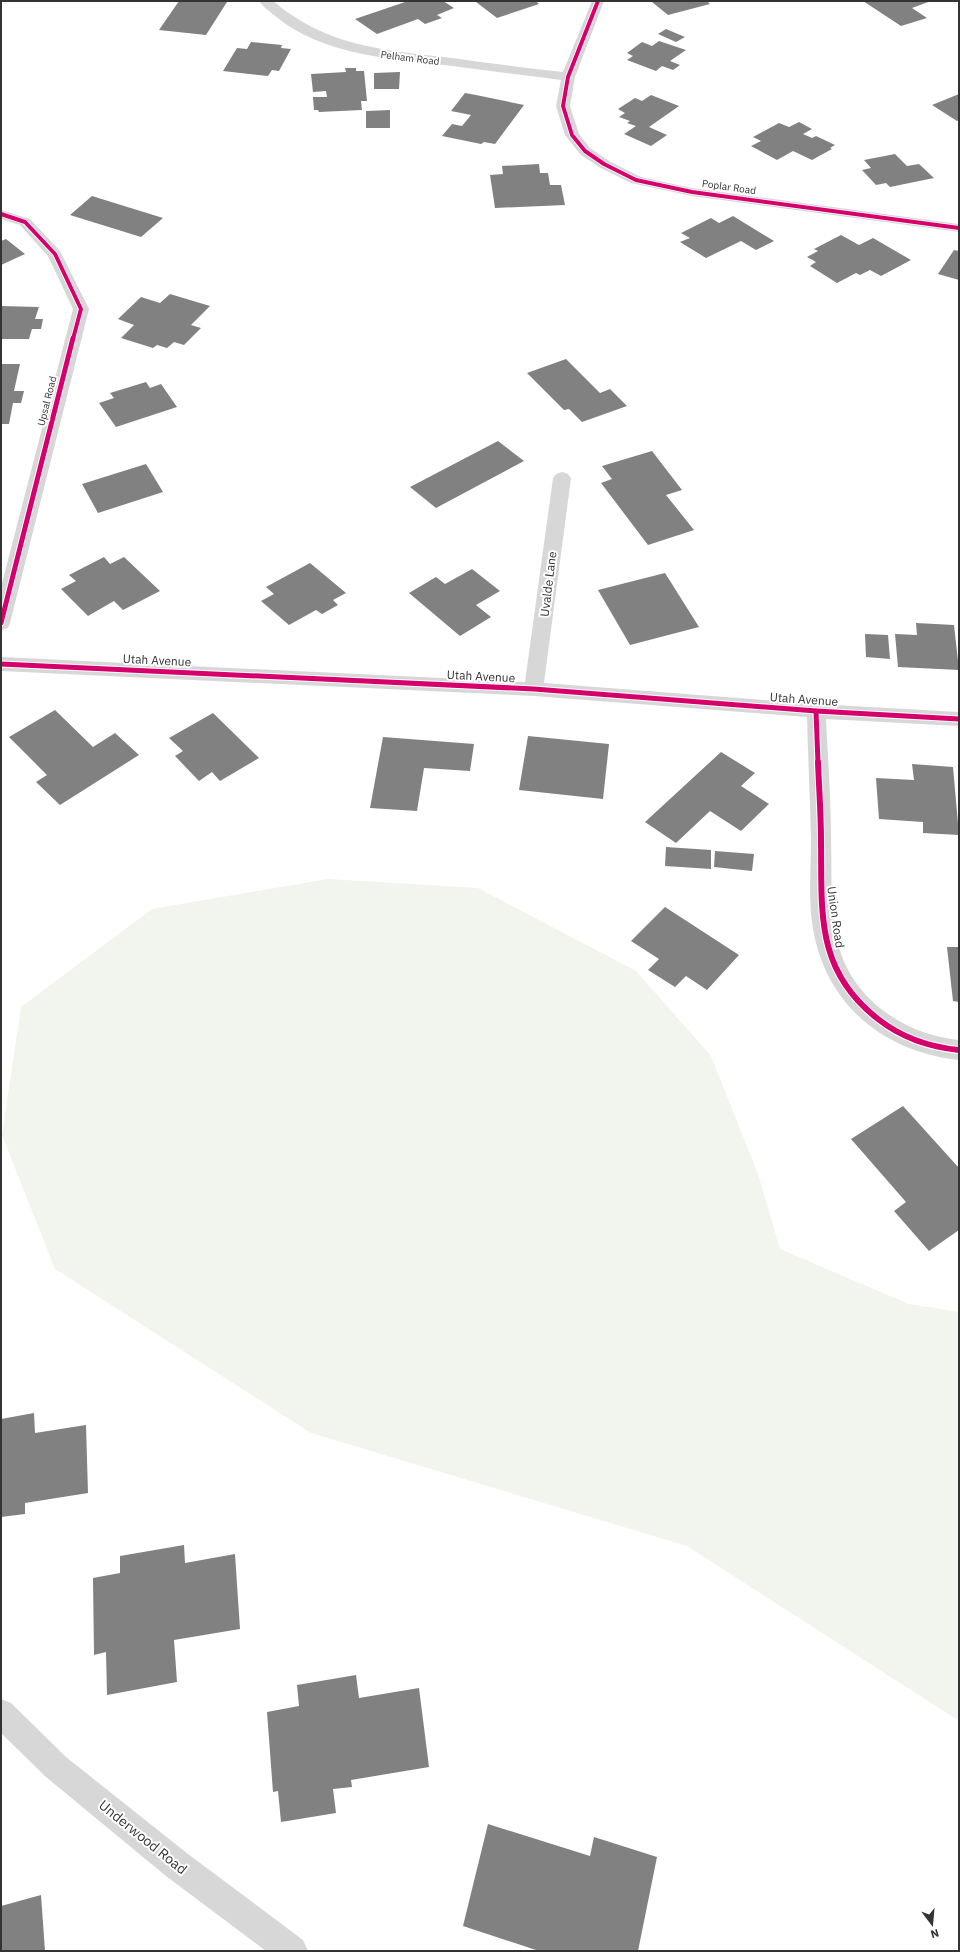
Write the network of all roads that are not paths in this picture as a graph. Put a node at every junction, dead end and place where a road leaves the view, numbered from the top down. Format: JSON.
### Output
{"nodes":[{"id":1,"x":265,"y":1,"type":"edge"},
{"id":2,"x":598,"y":1,"type":"edge"},
{"id":3,"x":568,"y":77,"type":"junction"},
{"id":4,"x":1,"y":214,"type":"edge"},
{"id":5,"x":959,"y":228,"type":"edge"},
{"id":6,"x":562,"y":478,"type":"dead end"},
{"id":7,"x":1,"y":623,"type":"edge"},
{"id":8,"x":1,"y":664,"type":"edge"},
{"id":9,"x":534,"y":689,"type":"junction"},
{"id":10,"x":816,"y":711,"type":"junction"},
{"id":11,"x":959,"y":719,"type":"edge"},
{"id":12,"x":959,"y":1050,"type":"edge"},
{"id":13,"x":1,"y":1713,"type":"edge"},
{"id":14,"x":292,"y":1951,"type":"edge"}],
"edges":[{"from":1,"to":3,"type":"street","name":"Pelham Road"},
{"from":2,"to":3,"type":"street","name":"Poplar Road"},
{"from":3,"to":5,"type":"street","name":"Poplar Road"},
{"from":4,"to":7,"type":"street","name":"Upsal Road"},
{"from":6,"to":9,"type":"street","name":"Uvalde Lane"},
{"from":8,"to":9,"type":"street","name":"Utah Avenue"},
{"from":9,"to":10,"type":"street","name":"Utah Avenue"},
{"from":10,"to":11,"type":"street","name":"Utah Avenue"},
{"from":10,"to":12,"type":"street","name":"Union Road"},
{"from":13,"to":14,"type":"street","name":"Underwood Road"}]}
